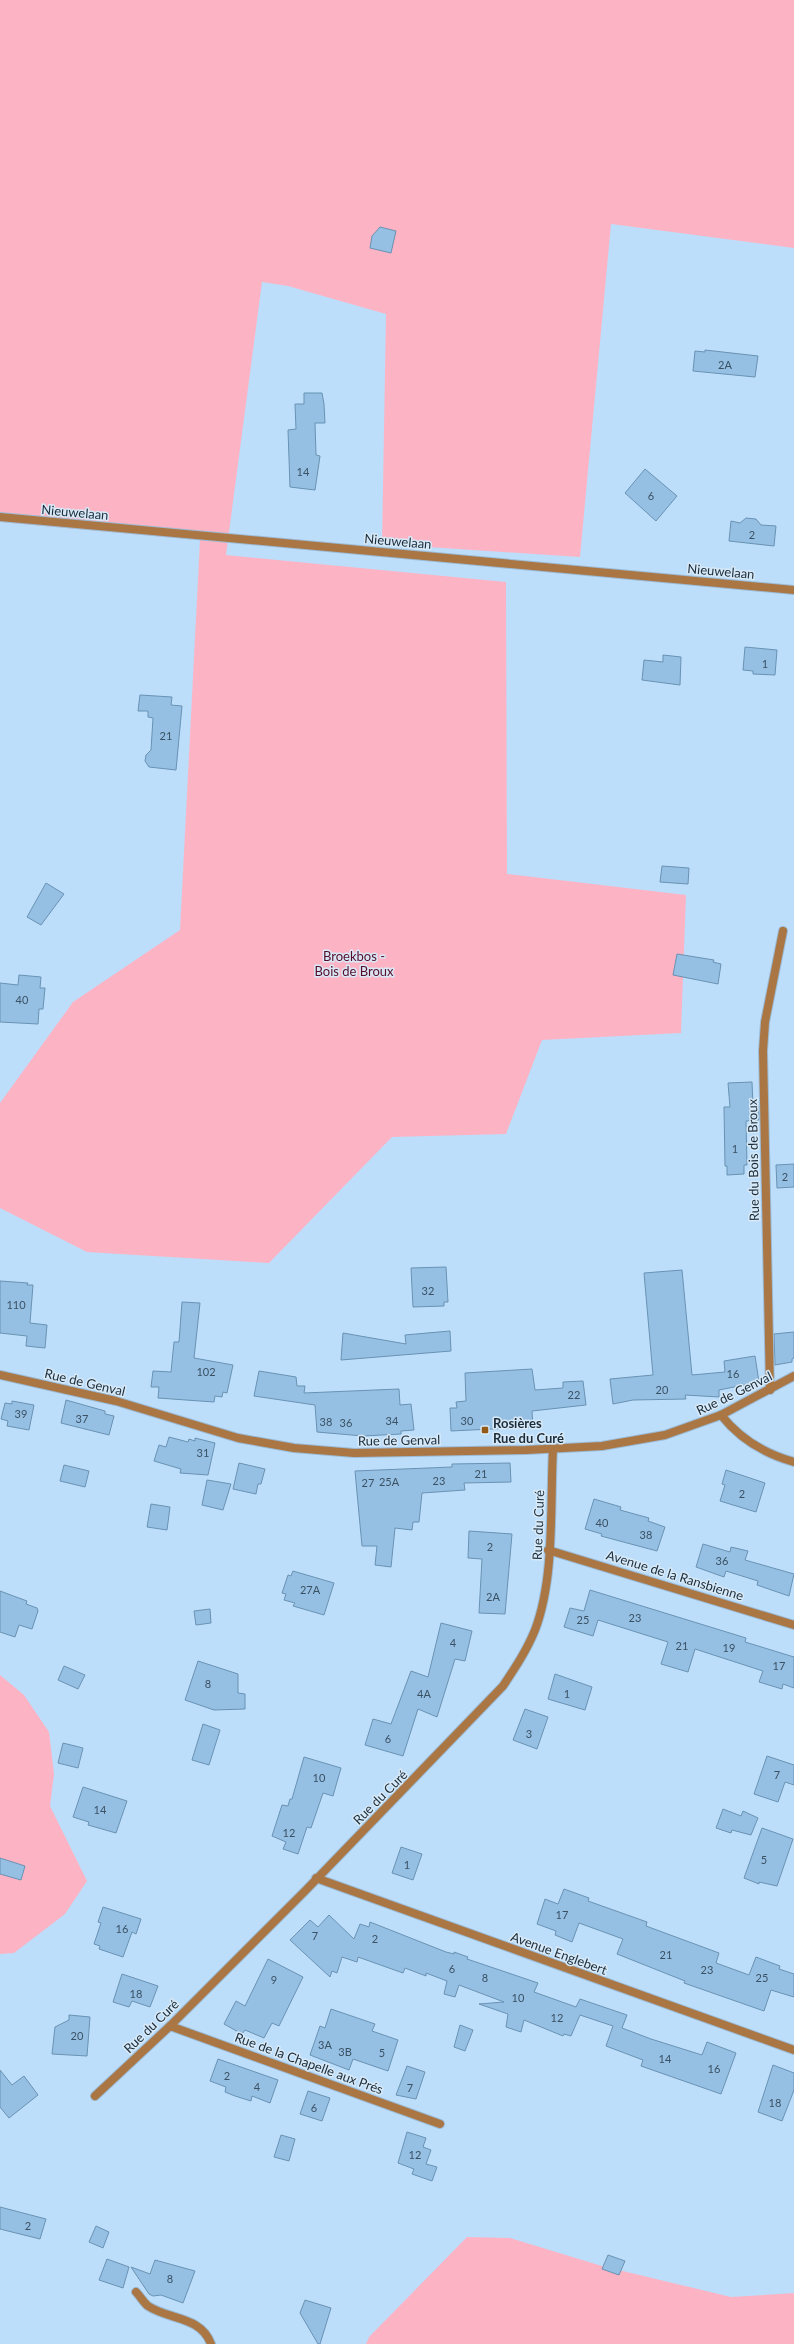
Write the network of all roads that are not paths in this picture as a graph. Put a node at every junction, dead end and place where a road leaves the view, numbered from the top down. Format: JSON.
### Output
{"nodes":[{"id":1,"x":0,"y":517,"type":"edge"},
{"id":2,"x":794,"y":590,"type":"edge"},
{"id":3,"x":783,"y":931,"type":"dead end"},
{"id":4,"x":0,"y":1375,"type":"edge"},
{"id":5,"x":794,"y":1376,"type":"edge"},
{"id":6,"x":770,"y":1390,"type":"junction"},
{"id":7,"x":721,"y":1415,"type":"junction"},
{"id":8,"x":553,"y":1449,"type":"junction"},
{"id":9,"x":794,"y":1462,"type":"edge"},
{"id":10,"x":548,"y":1550,"type":"junction"},
{"id":11,"x":794,"y":1625,"type":"edge"},
{"id":12,"x":316,"y":1878,"type":"junction"},
{"id":13,"x":170,"y":2026,"type":"junction"},
{"id":14,"x":794,"y":2050,"type":"edge"},
{"id":15,"x":95,"y":2096,"type":"dead end"},
{"id":16,"x":440,"y":2124,"type":"dead end"},
{"id":17,"x":136,"y":2292,"type":"dead end"},
{"id":18,"x":210,"y":2344,"type":"edge"}],
"edges":[{"from":1,"to":2,"type":"street","name":"Nieuwelaan"},
{"from":3,"to":6,"type":"street","name":"Rue du Bois de Broux"},
{"from":4,"to":8,"type":"street","name":"Rue de Genval"},
{"from":5,"to":6,"type":"street","name":"Rue de Genval"},
{"from":6,"to":7,"type":"street","name":"Rue de Genval"},
{"from":7,"to":8,"type":"street","name":"Rue de Genval"},
{"from":7,"to":9,"type":"street"},
{"from":8,"to":10,"type":"street","name":"Rue du Curé"},
{"from":10,"to":11,"type":"street","name":"Avenue de la Ransbienne"},
{"from":10,"to":12,"type":"street","name":"Rue du Curé"},
{"from":12,"to":13,"type":"street","name":"Rue du Curé"},
{"from":12,"to":14,"type":"street","name":"Avenue Englebert"},
{"from":13,"to":15,"type":"street","name":"Rue du Curé"},
{"from":13,"to":16,"type":"street","name":"Rue de la Chapelle aux Prés"},
{"from":17,"to":18,"type":"street"}]}
